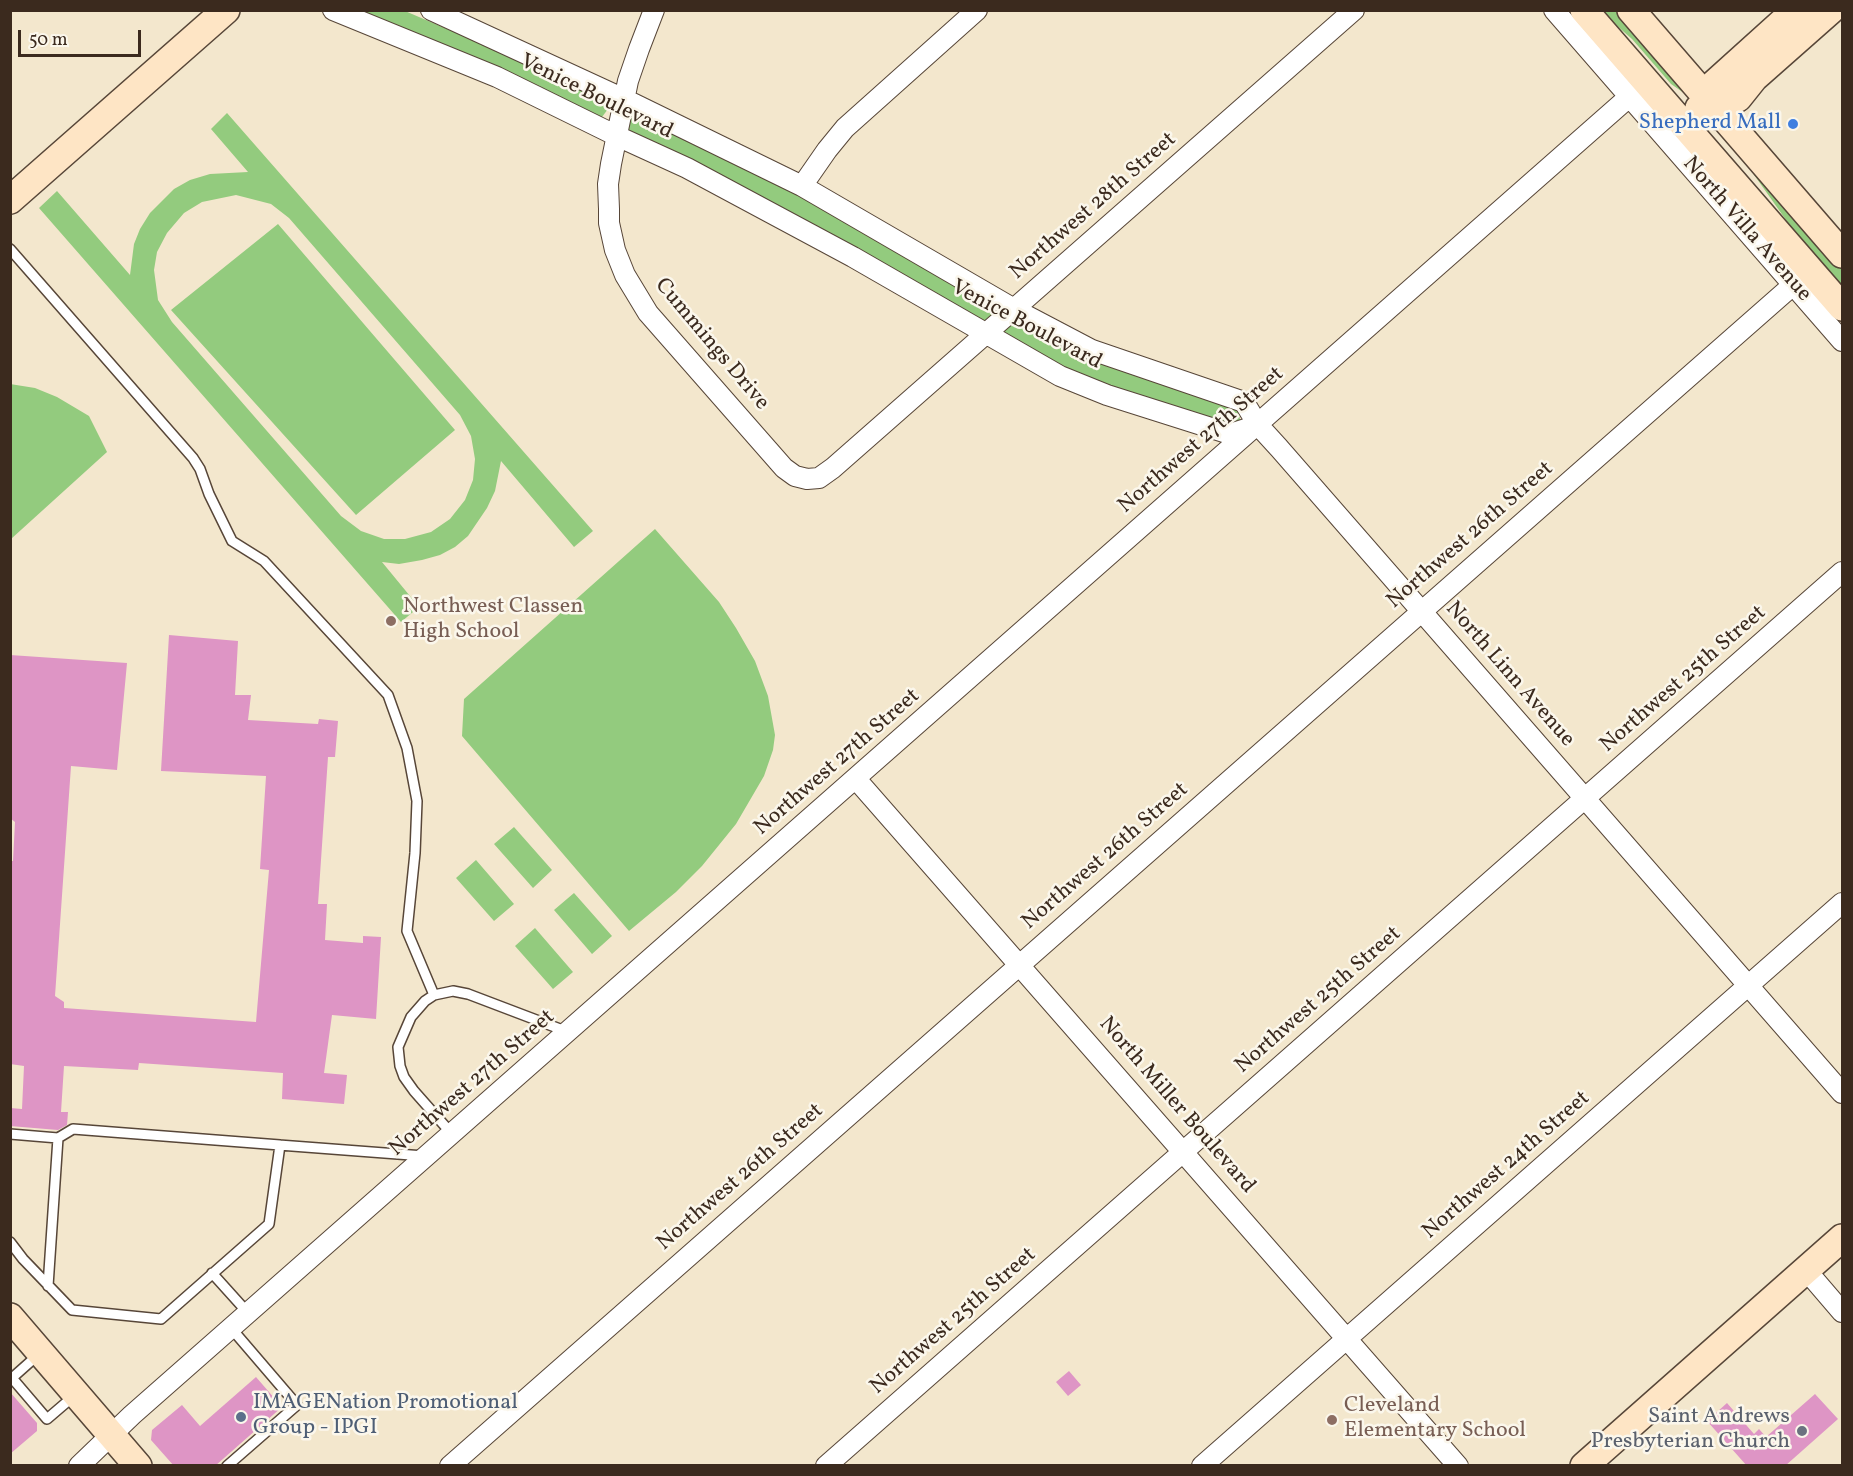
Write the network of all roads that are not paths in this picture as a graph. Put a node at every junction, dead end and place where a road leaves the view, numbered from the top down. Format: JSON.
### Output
{"nodes":[{"id":1,"x":226,"y":10,"type":"edge"},
{"id":2,"x":333,"y":10,"type":"edge"},
{"id":3,"x":431,"y":10,"type":"edge"},
{"id":4,"x":654,"y":10,"type":"edge"},
{"id":5,"x":977,"y":10,"type":"edge"},
{"id":6,"x":1354,"y":10,"type":"edge"},
{"id":7,"x":1554,"y":10,"type":"edge"},
{"id":8,"x":1584,"y":10,"type":"edge"},
{"id":9,"x":1631,"y":10,"type":"edge"},
{"id":10,"x":1796,"y":10,"type":"edge"},
{"id":11,"x":1831,"y":10,"type":"edge"},
{"id":12,"x":1629,"y":97,"type":"junction"},
{"id":13,"x":1660,"y":98,"type":"junction"},
{"id":14,"x":624,"y":99,"type":"junction"},
{"id":15,"x":1717,"y":109,"type":"junction"},
{"id":16,"x":616,"y":136,"type":"junction"},
{"id":17,"x":1731,"y":178,"type":"junction"},
{"id":18,"x":802,"y":186,"type":"junction"},
{"id":19,"x":10,"y":201,"type":"edge"},
{"id":20,"x":10,"y":249,"type":"edge"},
{"id":21,"x":1842,"y":254,"type":"edge"},
{"id":22,"x":1793,"y":285,"type":"junction"},
{"id":23,"x":1842,"y":307,"type":"edge"},
{"id":24,"x":1014,"y":309,"type":"junction"},
{"id":25,"x":986,"y":334,"type":"junction"},
{"id":26,"x":1842,"y":341,"type":"edge"},
{"id":27,"x":1258,"y":425,"type":"junction"},
{"id":28,"x":807,"y":479,"type":"joint"},
{"id":29,"x":1842,"y":572,"type":"edge"},
{"id":30,"x":1422,"y":611,"type":"junction"},
{"id":31,"x":856,"y":779,"type":"junction"},
{"id":32,"x":1585,"y":799,"type":"junction"},
{"id":33,"x":1842,"y":903,"type":"edge"},
{"id":34,"x":1020,"y":964,"type":"junction"},
{"id":35,"x":1749,"y":986,"type":"junction"},
{"id":36,"x":434,"y":995,"type":"junction"},
{"id":37,"x":568,"y":1032,"type":"junction"},
{"id":38,"x":1842,"y":1094,"type":"edge"},
{"id":39,"x":10,"y":1134,"type":"edge"},
{"id":40,"x":453,"y":1134,"type":"junction"},
{"id":41,"x":58,"y":1138,"type":"junction"},
{"id":42,"x":279,"y":1145,"type":"junction"},
{"id":43,"x":1184,"y":1151,"type":"junction"},
{"id":44,"x":427,"y":1156,"type":"junction"},
{"id":45,"x":1842,"y":1238,"type":"edge"},
{"id":46,"x":10,"y":1242,"type":"edge"},
{"id":47,"x":1806,"y":1270,"type":"junction"},
{"id":48,"x":212,"y":1273,"type":"junction"},
{"id":49,"x":48,"y":1286,"type":"junction"},
{"id":50,"x":1842,"y":1311,"type":"edge"},
{"id":51,"x":248,"y":1313,"type":"junction"},
{"id":52,"x":10,"y":1317,"type":"edge"},
{"id":53,"x":231,"y":1328,"type":"junction"},
{"id":54,"x":1346,"y":1339,"type":"junction"},
{"id":55,"x":41,"y":1353,"type":"junction"},
{"id":56,"x":76,"y":1394,"type":"junction"},
{"id":57,"x":112,"y":1435,"type":"junction"},
{"id":58,"x":79,"y":1466,"type":"edge"},
{"id":59,"x":138,"y":1466,"type":"edge"},
{"id":60,"x":227,"y":1466,"type":"edge"},
{"id":61,"x":450,"y":1466,"type":"edge"},
{"id":62,"x":826,"y":1466,"type":"edge"},
{"id":63,"x":1202,"y":1466,"type":"edge"},
{"id":64,"x":1458,"y":1466,"type":"edge"},
{"id":65,"x":1584,"y":1466,"type":"edge"}],
"edges":[{"from":1,"to":19,"type":"main road"},
{"from":2,"to":16,"type":"street","name":"Venice Boulevard"},
{"from":3,"to":14,"type":"street","name":"Venice Boulevard"},
{"from":4,"to":14,"type":"street","name":"Cummings Drive"},
{"from":5,"to":18,"type":"street"},
{"from":6,"to":24,"type":"street","name":"Northwest 28th Street"},
{"from":7,"to":12,"type":"street","name":"North Villa Avenue"},
{"from":8,"to":13,"type":"main road","name":"North Villa Avenue"},
{"from":9,"to":15,"type":"main road"},
{"from":10,"to":15,"type":"main road"},
{"from":11,"to":15,"type":"main road"},
{"from":12,"to":22,"type":"street","name":"North Villa Avenue"},
{"from":12,"to":27,"type":"street","name":"Northwest 27th Street"},
{"from":13,"to":15,"type":"main road"},
{"from":13,"to":17,"type":"main road","name":"North Villa Avenue"},
{"from":14,"to":16,"type":"street","name":"Cummings Drive"},
{"from":14,"to":18,"type":"street","name":"Venice Boulevard"},
{"from":15,"to":17,"type":"main road"},
{"from":15,"to":21,"type":"main road"},
{"from":16,"to":25,"type":"street","name":"Venice Boulevard"},
{"from":16,"to":28,"type":"street","name":"Cummings Drive"},
{"from":17,"to":23,"type":"main road","name":"North Villa Avenue"},
{"from":18,"to":24,"type":"street","name":"Venice Boulevard"},
{"from":20,"to":36,"type":"lane"},
{"from":22,"to":26,"type":"street","name":"North Villa Avenue"},
{"from":22,"to":30,"type":"street","name":"Northwest 26th Street"},
{"from":24,"to":25,"type":"street","name":"Northwest 28th Street"},
{"from":24,"to":27,"type":"street","name":"Venice Boulevard"},
{"from":25,"to":27,"type":"street","name":"Venice Boulevard"},
{"from":25,"to":28,"type":"street","name":"Northwest 28th Street"},
{"from":27,"to":30,"type":"street","name":"North Linn Avenue"},
{"from":27,"to":31,"type":"street","name":"Northwest 27th Street"},
{"from":29,"to":32,"type":"street","name":"Northwest 25th Street"},
{"from":30,"to":32,"type":"street","name":"North Linn Avenue"},
{"from":30,"to":34,"type":"street","name":"Northwest 26th Street"},
{"from":31,"to":34,"type":"street","name":"North Miller Boulevard"},
{"from":31,"to":37,"type":"street","name":"Northwest 27th Street"},
{"from":32,"to":35,"type":"street","name":"North Linn Avenue"},
{"from":32,"to":43,"type":"street","name":"Northwest 25th Street"},
{"from":33,"to":35,"type":"street","name":"Northwest 24th Street"},
{"from":34,"to":43,"type":"street","name":"North Miller Boulevard"},
{"from":34,"to":61,"type":"street","name":"Northwest 26th Street"},
{"from":35,"to":38,"type":"street","name":"North Linn Avenue"},
{"from":35,"to":54,"type":"street","name":"Northwest 24th Street"},
{"from":36,"to":37,"type":"lane"},
{"from":36,"to":40,"type":"lane"},
{"from":37,"to":40,"type":"street","name":"Northwest 27th Street"},
{"from":39,"to":41,"type":"lane"},
{"from":40,"to":44,"type":"street","name":"Northwest 27th Street"},
{"from":41,"to":42,"type":"lane"},
{"from":41,"to":49,"type":"lane"},
{"from":42,"to":44,"type":"lane"},
{"from":42,"to":48,"type":"lane"},
{"from":43,"to":54,"type":"street","name":"North Miller Boulevard"},
{"from":43,"to":62,"type":"street","name":"Northwest 25th Street"},
{"from":44,"to":51,"type":"street","name":"Northwest 27th Street"},
{"from":45,"to":47,"type":"main road"},
{"from":46,"to":49,"type":"lane"},
{"from":47,"to":50,"type":"street"},
{"from":47,"to":65,"type":"main road"},
{"from":48,"to":49,"type":"lane"},
{"from":48,"to":51,"type":"lane"},
{"from":51,"to":53,"type":"street","name":"Northwest 27th Street"},
{"from":52,"to":55,"type":"main road"},
{"from":53,"to":57,"type":"street","name":"Northwest 27th Street"},
{"from":53,"to":60,"type":"lane"},
{"from":54,"to":63,"type":"street","name":"Northwest 24th Street"},
{"from":54,"to":64,"type":"street","name":"North Miller Boulevard"},
{"from":55,"to":56,"type":"main road"},
{"from":55,"to":56,"type":"lane"},
{"from":56,"to":57,"type":"main road"},
{"from":57,"to":58,"type":"street","name":"Northwest 27th Street"},
{"from":57,"to":59,"type":"main road"}]}
